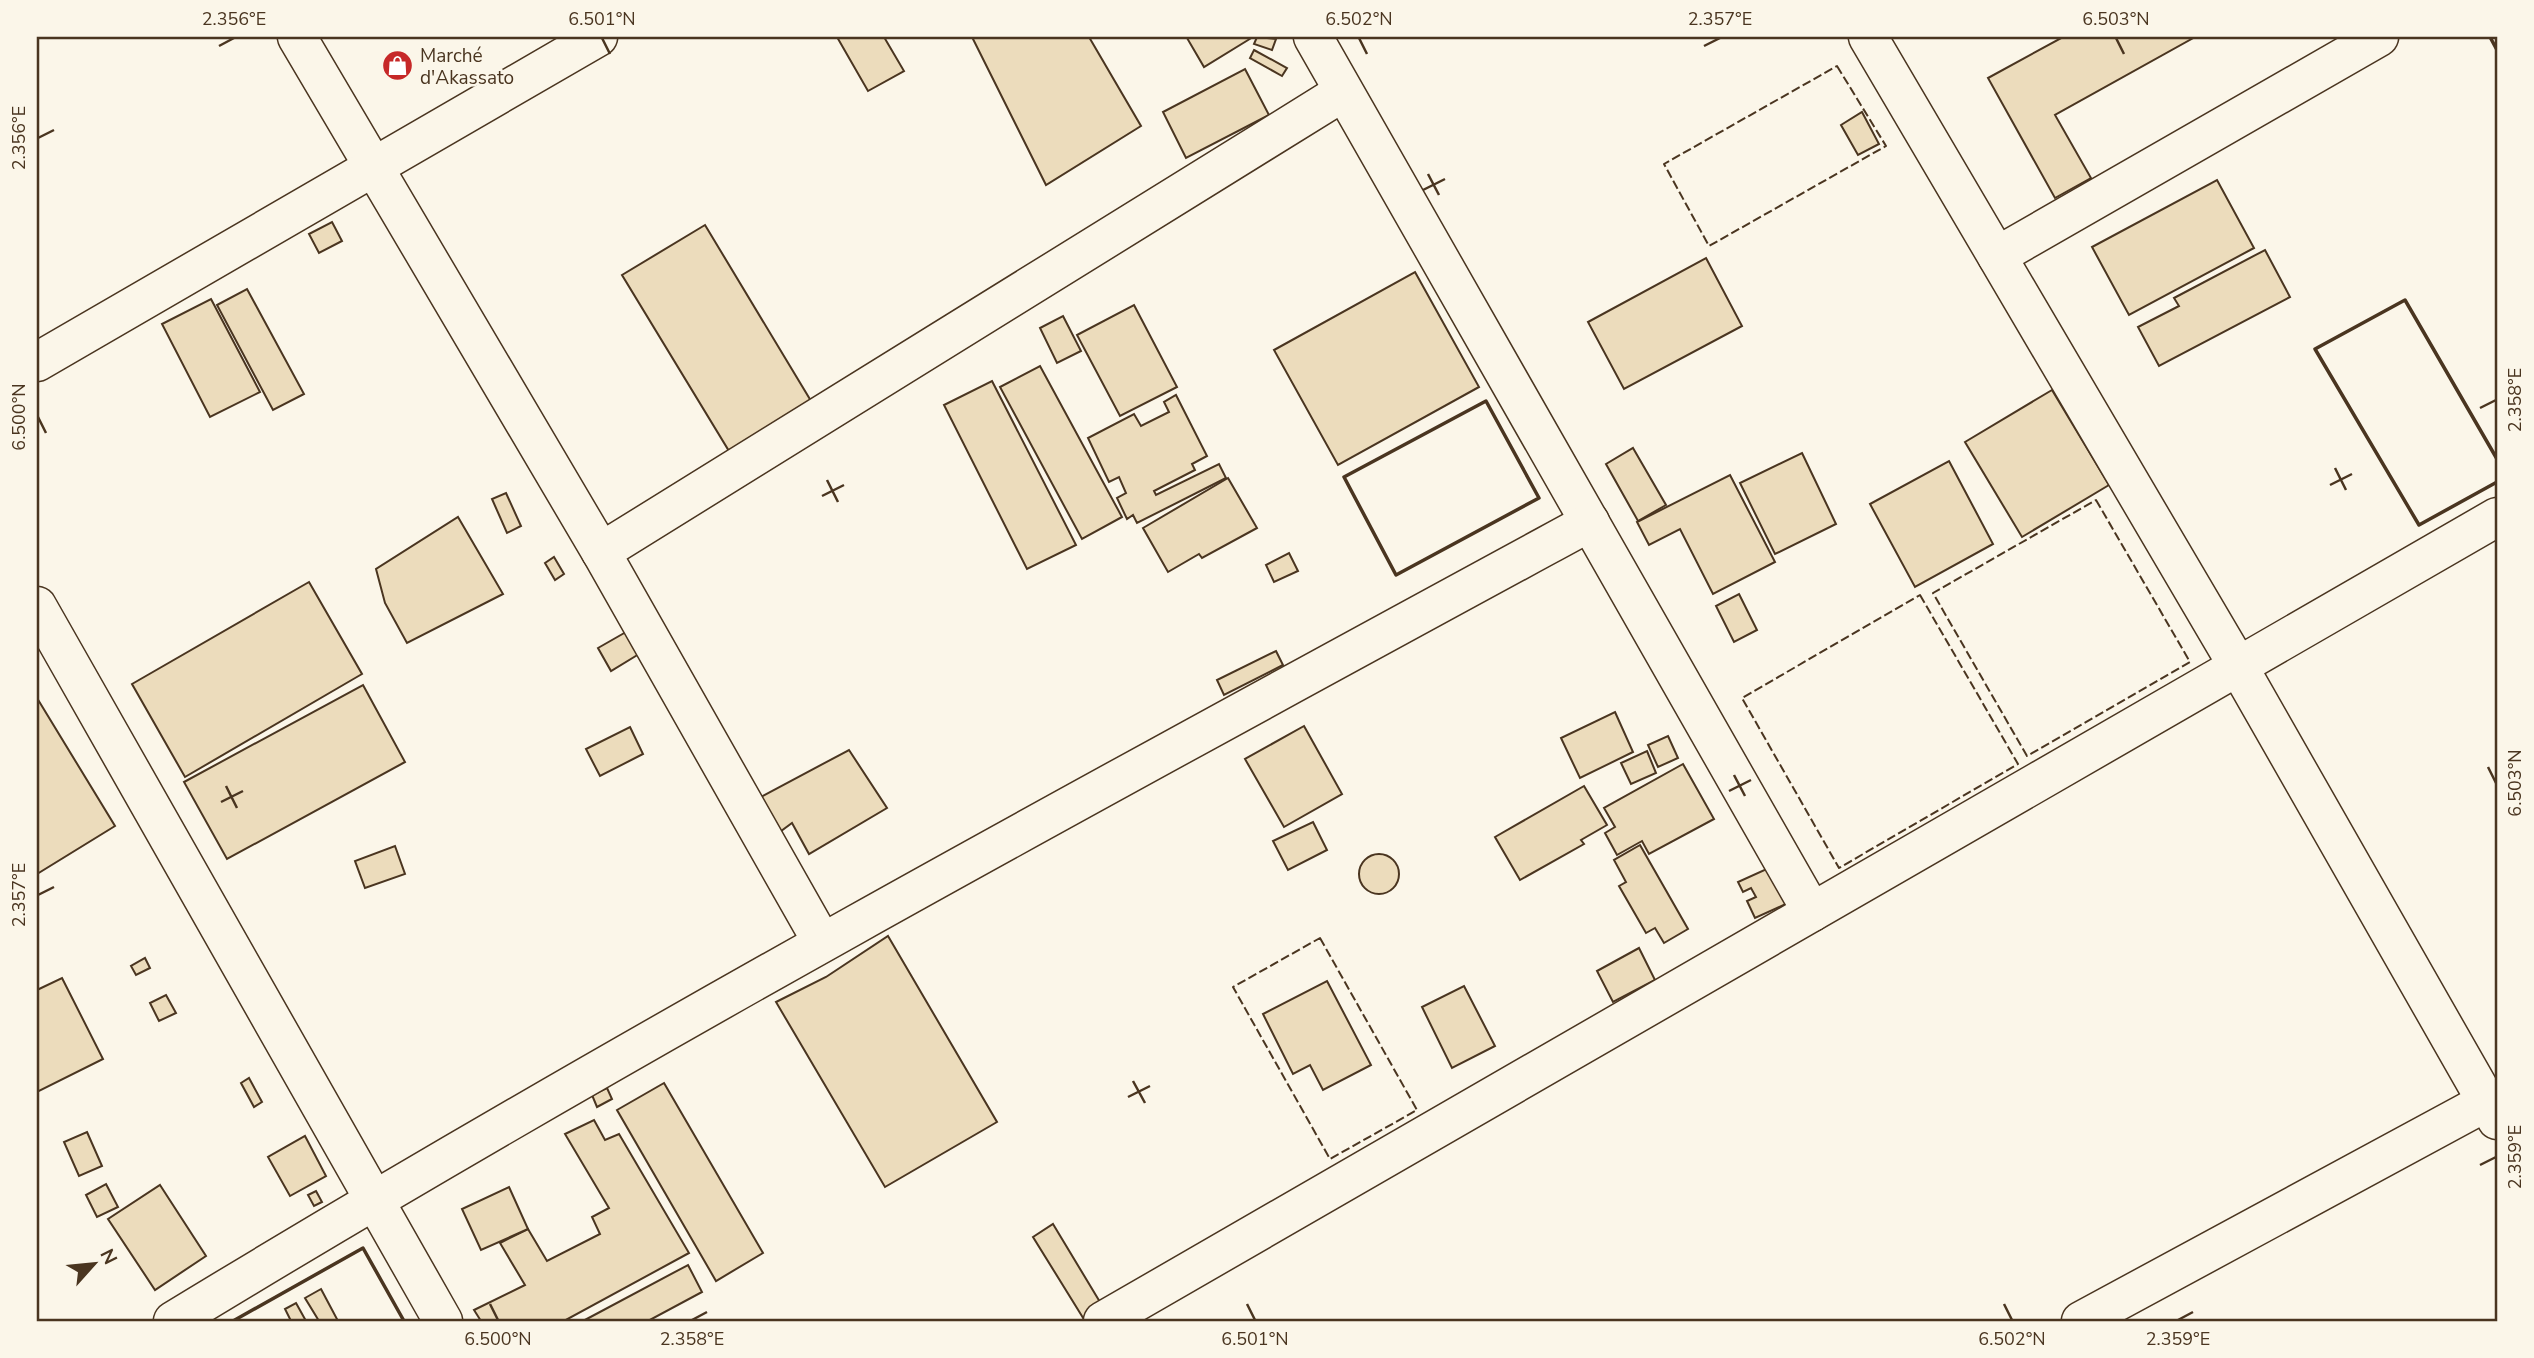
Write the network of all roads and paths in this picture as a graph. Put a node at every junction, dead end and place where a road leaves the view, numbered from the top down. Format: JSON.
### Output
{"nodes":[{"id":1,"x":297,"y":37,"type":"edge"},
{"id":2,"x":598,"y":37,"type":"edge"},
{"id":3,"x":1313,"y":37,"type":"edge"},
{"id":4,"x":1868,"y":37,"type":"edge"},
{"id":5,"x":2379,"y":37,"type":"edge"},
{"id":6,"x":1343,"y":92,"type":"junction"},
{"id":7,"x":373,"y":167,"type":"junction"},
{"id":8,"x":1997,"y":256,"type":"junction"},
{"id":9,"x":37,"y":362,"type":"edge"},
{"id":10,"x":2497,"y":517,"type":"edge"},
{"id":11,"x":1590,"y":522,"type":"junction"},
{"id":12,"x":601,"y":552,"type":"junction"},
{"id":13,"x":37,"y":606,"type":"edge"},
{"id":14,"x":2238,"y":666,"type":"junction"},
{"id":15,"x":1812,"y":912,"type":"junction"},
{"id":16,"x":822,"y":942,"type":"junction"},
{"id":17,"x":2492,"y":1111,"type":"edge"},
{"id":18,"x":373,"y":1199,"type":"junction"},
{"id":19,"x":173,"y":1321,"type":"edge"},
{"id":20,"x":443,"y":1321,"type":"edge"},
{"id":21,"x":1103,"y":1321,"type":"edge"},
{"id":22,"x":2081,"y":1321,"type":"edge"}],
"edges":[{"from":1,"to":7,"type":"street"},
{"from":2,"to":7,"type":"street"},
{"from":3,"to":6,"type":"street"},
{"from":4,"to":8,"type":"street"},
{"from":5,"to":8,"type":"street"},
{"from":6,"to":11,"type":"street"},
{"from":6,"to":12,"type":"street"},
{"from":7,"to":9,"type":"street"},
{"from":7,"to":12,"type":"street"},
{"from":8,"to":14,"type":"street"},
{"from":10,"to":14,"type":"street"},
{"from":11,"to":15,"type":"street"},
{"from":11,"to":16,"type":"street"},
{"from":12,"to":16,"type":"street"},
{"from":13,"to":18,"type":"street"},
{"from":14,"to":15,"type":"street"},
{"from":14,"to":17,"type":"street"},
{"from":15,"to":21,"type":"street"},
{"from":16,"to":18,"type":"street"},
{"from":17,"to":22,"type":"street"},
{"from":18,"to":19,"type":"street"},
{"from":18,"to":20,"type":"street"}]}
